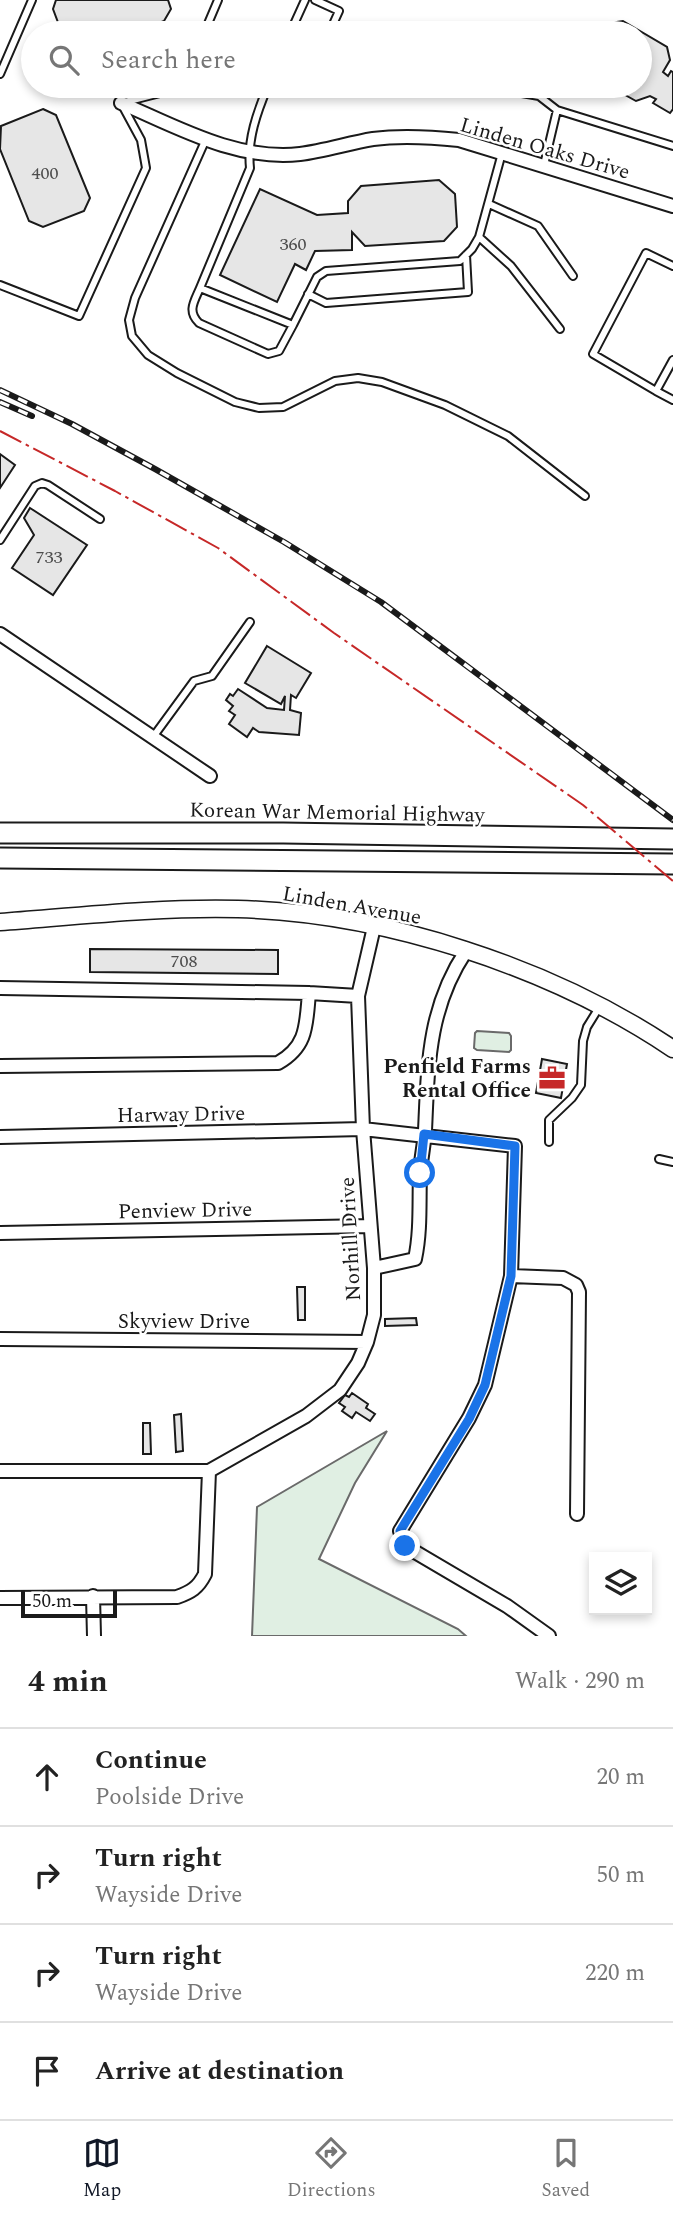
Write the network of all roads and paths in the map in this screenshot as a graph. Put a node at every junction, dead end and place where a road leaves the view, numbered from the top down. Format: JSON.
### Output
{"nodes":[{"id":1,"x":32,"y":0,"type":"edge"},
{"id":2,"x":218,"y":0,"type":"edge"},
{"id":3,"x":305,"y":0,"type":"edge"},
{"id":4,"x":315,"y":0,"type":"edge"},
{"id":5,"x":23,"y":21,"type":"edge"},
{"id":6,"x":209,"y":21,"type":"edge"},
{"id":7,"x":295,"y":21,"type":"edge"},
{"id":8,"x":334,"y":21,"type":"edge"},
{"id":9,"x":21,"y":25,"type":"edge"},
{"id":10,"x":0,"y":74,"type":"edge"},
{"id":11,"x":141,"y":98,"type":"edge"},
{"id":12,"x":263,"y":98,"type":"edge"},
{"id":13,"x":542,"y":98,"type":"edge"},
{"id":14,"x":121,"y":103,"type":"junction"},
{"id":15,"x":557,"y":110,"type":"junction"},
{"id":16,"x":206,"y":139,"type":"junction"},
{"id":17,"x":673,"y":146,"type":"edge"},
{"id":18,"x":248,"y":152,"type":"junction"},
{"id":19,"x":502,"y":153,"type":"junction"},
{"id":20,"x":544,"y":165,"type":"junction"},
{"id":21,"x":489,"y":204,"type":"junction"},
{"id":22,"x":673,"y":206,"type":"edge"},
{"id":23,"x":479,"y":237,"type":"junction"},
{"id":24,"x":466,"y":255,"type":"junction"},
{"id":25,"x":673,"y":266,"type":"edge"},
{"id":26,"x":573,"y":276,"type":"dead end"},
{"id":27,"x":0,"y":285,"type":"edge"},
{"id":28,"x":200,"y":288,"type":"junction"},
{"id":29,"x":308,"y":294,"type":"junction"},
{"id":30,"x":293,"y":325,"type":"junction"},
{"id":31,"x":560,"y":329,"type":"dead end"},
{"id":32,"x":673,"y":360,"type":"edge"},
{"id":33,"x":656,"y":391,"type":"junction"},
{"id":34,"x":673,"y":400,"type":"edge"},
{"id":35,"x":585,"y":496,"type":"dead end"},
{"id":36,"x":100,"y":519,"type":"dead end"},
{"id":37,"x":0,"y":540,"type":"edge"},
{"id":38,"x":250,"y":622,"type":"dead end"},
{"id":39,"x":0,"y":634,"type":"edge"},
{"id":40,"x":153,"y":737,"type":"junction"},
{"id":41,"x":210,"y":776,"type":"dead end"},
{"id":42,"x":0,"y":833,"type":"edge"},
{"id":43,"x":673,"y":839,"type":"edge"},
{"id":44,"x":0,"y":858,"type":"edge"},
{"id":45,"x":673,"y":864,"type":"edge"},
{"id":46,"x":0,"y":922,"type":"edge"},
{"id":47,"x":374,"y":927,"type":"junction"},
{"id":48,"x":466,"y":951,"type":"junction"},
{"id":49,"x":0,"y":988,"type":"edge"},
{"id":50,"x":309,"y":993,"type":"junction"},
{"id":51,"x":358,"y":996,"type":"junction"},
{"id":52,"x":600,"y":1006,"type":"junction"},
{"id":53,"x":673,"y":1049,"type":"edge"},
{"id":54,"x":0,"y":1066,"type":"edge"},
{"id":55,"x":363,"y":1129,"type":"junction"},
{"id":56,"x":424,"y":1134,"type":"junction"},
{"id":57,"x":0,"y":1137,"type":"edge"},
{"id":58,"x":549,"y":1142,"type":"dead end"},
{"id":59,"x":659,"y":1159,"type":"dead end"},
{"id":60,"x":673,"y":1162,"type":"edge"},
{"id":61,"x":370,"y":1226,"type":"junction"},
{"id":62,"x":0,"y":1233,"type":"edge"},
{"id":63,"x":374,"y":1268,"type":"junction"},
{"id":64,"x":511,"y":1276,"type":"junction"},
{"id":65,"x":0,"y":1339,"type":"edge"},
{"id":66,"x":367,"y":1342,"type":"junction"},
{"id":67,"x":0,"y":1471,"type":"edge"},
{"id":68,"x":209,"y":1471,"type":"junction"},
{"id":69,"x":577,"y":1514,"type":"dead end"},
{"id":70,"x":93,"y":1596,"type":"junction"},
{"id":71,"x":0,"y":1598,"type":"edge"},
{"id":72,"x":94,"y":1636,"type":"edge"},
{"id":73,"x":549,"y":1636,"type":"edge"}],
"edges":[{"from":1,"to":5,"type":"lane"},
{"from":2,"to":6,"type":"lane"},
{"from":3,"to":7,"type":"lane"},
{"from":4,"to":8,"type":"lane"},
{"from":9,"to":10,"type":"lane"},
{"from":11,"to":14,"type":"lane"},
{"from":12,"to":18,"type":"lane"},
{"from":13,"to":15,"type":"lane"},
{"from":14,"to":16,"type":"street","name":"Linden Oaks Drive"},
{"from":14,"to":27,"type":"lane"},
{"from":15,"to":17,"type":"lane"},
{"from":15,"to":20,"type":"lane"},
{"from":16,"to":18,"type":"street","name":"Linden Oaks Drive"},
{"from":16,"to":35,"type":"lane"},
{"from":18,"to":19,"type":"street","name":"Linden Oaks Drive"},
{"from":18,"to":28,"type":"lane"},
{"from":19,"to":20,"type":"street","name":"Linden Oaks Drive"},
{"from":19,"to":21,"type":"lane"},
{"from":20,"to":22,"type":"street","name":"Linden Oaks Drive"},
{"from":21,"to":23,"type":"lane"},
{"from":21,"to":26,"type":"lane"},
{"from":23,"to":24,"type":"lane"},
{"from":23,"to":31,"type":"lane"},
{"from":24,"to":29,"type":"lane"},
{"from":24,"to":29,"type":"lane"},
{"from":25,"to":33,"type":"lane"},
{"from":28,"to":30,"type":"lane"},
{"from":28,"to":30,"type":"lane"},
{"from":29,"to":30,"type":"lane"},
{"from":32,"to":33,"type":"lane"},
{"from":33,"to":34,"type":"lane"},
{"from":36,"to":37,"type":"lane"},
{"from":38,"to":40,"type":"lane"},
{"from":39,"to":40,"type":"street"},
{"from":40,"to":41,"type":"street"},
{"from":42,"to":43,"type":"main road","name":"Korean War Memorial Highway"},
{"from":44,"to":45,"type":"main road"},
{"from":46,"to":47,"type":"street","name":"Linden Avenue"},
{"from":47,"to":48,"type":"street","name":"Linden Avenue"},
{"from":47,"to":51,"type":"street","name":"Norhill Drive"},
{"from":48,"to":52,"type":"street","name":"Linden Avenue"},
{"from":48,"to":56,"type":"street"},
{"from":49,"to":50,"type":"street"},
{"from":50,"to":51,"type":"street"},
{"from":50,"to":54,"type":"street"},
{"from":51,"to":55,"type":"street","name":"Norhill Drive"},
{"from":52,"to":53,"type":"street","name":"Linden Avenue"},
{"from":52,"to":58,"type":"lane"},
{"from":55,"to":56,"type":"street","name":"Harway Drive"},
{"from":55,"to":57,"type":"street","name":"Harway Drive"},
{"from":55,"to":61,"type":"street","name":"Norhill Drive"},
{"from":56,"to":63,"type":"street"},
{"from":56,"to":64,"type":"street","name":"Harway Drive"},
{"from":59,"to":60,"type":"lane"},
{"from":61,"to":62,"type":"street","name":"Penview Drive"},
{"from":61,"to":63,"type":"street","name":"Norhill Drive"},
{"from":63,"to":66,"type":"street","name":"Norhill Drive"},
{"from":64,"to":69,"type":"street"},
{"from":64,"to":73,"type":"street"},
{"from":65,"to":66,"type":"street","name":"Skyview Drive"},
{"from":66,"to":68,"type":"street","name":"Norhill Drive"},
{"from":67,"to":68,"type":"street","name":"Norhill Drive"},
{"from":68,"to":70,"type":"street"},
{"from":70,"to":71,"type":"street"},
{"from":70,"to":72,"type":"street"}]}
